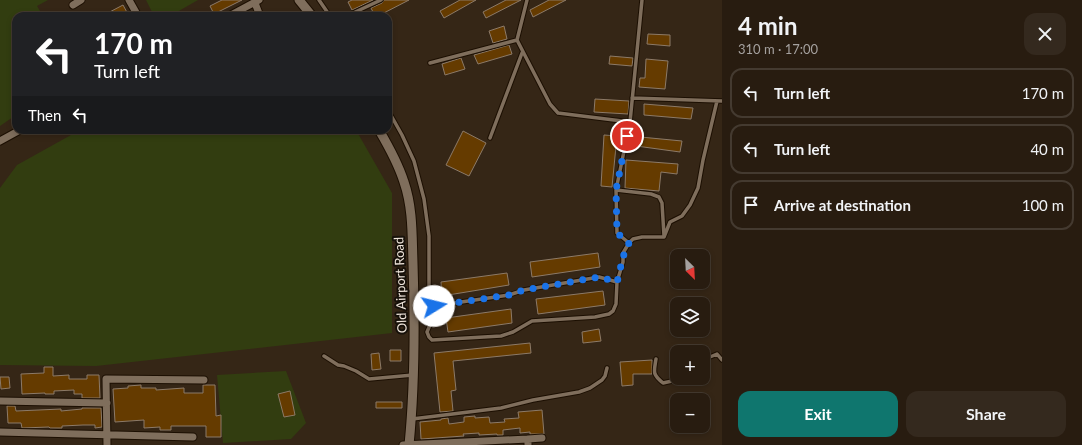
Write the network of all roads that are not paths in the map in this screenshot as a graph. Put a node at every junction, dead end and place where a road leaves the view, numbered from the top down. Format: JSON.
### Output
{"nodes":[{"id":1,"x":81,"y":0,"type":"edge"},
{"id":2,"x":129,"y":0,"type":"edge"},
{"id":3,"x":299,"y":0,"type":"edge"},
{"id":4,"x":319,"y":0,"type":"edge"},
{"id":5,"x":381,"y":0,"type":"edge"},
{"id":6,"x":527,"y":0,"type":"edge"},
{"id":7,"x":642,"y":0,"type":"edge"},
{"id":8,"x":257,"y":1,"type":"edge"},
{"id":9,"x":73,"y":5,"type":"dead end"},
{"id":10,"x":136,"y":12,"type":"edge"},
{"id":11,"x":236,"y":12,"type":"edge"},
{"id":12,"x":259,"y":12,"type":"edge"},
{"id":13,"x":309,"y":12,"type":"edge"},
{"id":14,"x":327,"y":12,"type":"edge"},
{"id":15,"x":355,"y":12,"type":"edge"},
{"id":16,"x":516,"y":40,"type":"junction"},
{"id":17,"x":522,"y":53,"type":"junction"},
{"id":18,"x":430,"y":64,"type":"dead end"},
{"id":19,"x":632,"y":98,"type":"junction"},
{"id":20,"x":720,"y":101,"type":"edge"},
{"id":21,"x":392,"y":117,"type":"edge"},
{"id":22,"x":630,"y":122,"type":"junction"},
{"id":23,"x":13,"y":134,"type":"edge"},
{"id":24,"x":381,"y":134,"type":"edge"},
{"id":25,"x":490,"y":138,"type":"dead end"},
{"id":26,"x":0,"y":141,"type":"edge"},
{"id":27,"x":616,"y":190,"type":"junction"},
{"id":28,"x":664,"y":237,"type":"junction"},
{"id":29,"x":629,"y":243,"type":"junction"},
{"id":30,"x":617,"y":282,"type":"junction"},
{"id":31,"x":434,"y":306,"type":"junction"},
{"id":32,"x":324,"y":356,"type":"dead end"},
{"id":33,"x":710,"y":357,"type":"edge"},
{"id":34,"x":656,"y":359,"type":"dead end"},
{"id":35,"x":722,"y":360,"type":"edge"},
{"id":36,"x":607,"y":368,"type":"dead end"},
{"id":37,"x":414,"y":375,"type":"junction"},
{"id":38,"x":204,"y":380,"type":"dead end"},
{"id":39,"x":670,"y":381,"type":"edge"},
{"id":40,"x":0,"y":401,"type":"edge"},
{"id":41,"x":107,"y":403,"type":"junction"},
{"id":42,"x":412,"y":419,"type":"junction"},
{"id":43,"x":0,"y":432,"type":"edge"},
{"id":44,"x":108,"y":435,"type":"junction"},
{"id":45,"x":192,"y":437,"type":"dead end"},
{"id":46,"x":542,"y":438,"type":"dead end"},
{"id":47,"x":528,"y":442,"type":"edge"},
{"id":48,"x":455,"y":444,"type":"edge"},
{"id":49,"x":107,"y":445,"type":"edge"},
{"id":50,"x":403,"y":445,"type":"edge"},
{"id":51,"x":409,"y":445,"type":"edge"}],
"edges":[{"from":1,"to":9,"type":"street"},
{"from":2,"to":10,"type":"street"},
{"from":3,"to":13,"type":"main road"},
{"from":4,"to":14,"type":"lane"},
{"from":5,"to":15,"type":"lane"},
{"from":6,"to":16,"type":"lane"},
{"from":7,"to":19,"type":"lane"},
{"from":8,"to":11,"type":"street"},
{"from":8,"to":12,"type":"street"},
{"from":16,"to":17,"type":"lane"},
{"from":16,"to":18,"type":"lane"},
{"from":17,"to":22,"type":"lane"},
{"from":17,"to":25,"type":"lane"},
{"from":19,"to":20,"type":"lane"},
{"from":19,"to":22,"type":"lane"},
{"from":20,"to":28,"type":"lane"},
{"from":21,"to":31,"type":"lane"},
{"from":22,"to":27,"type":"lane"},
{"from":23,"to":26,"type":"street"},
{"from":24,"to":37,"type":"main road","name":"Old Airport Road"},
{"from":27,"to":28,"type":"lane"},
{"from":27,"to":29,"type":"lane"},
{"from":28,"to":29,"type":"lane"},
{"from":29,"to":30,"type":"lane"},
{"from":30,"to":31,"type":"lane"},
{"from":30,"to":31,"type":"lane"},
{"from":32,"to":37,"type":"lane"},
{"from":33,"to":35,"type":"lane"},
{"from":34,"to":39,"type":"lane"},
{"from":36,"to":42,"type":"lane"},
{"from":37,"to":42,"type":"main road","name":"Old Airport Road"},
{"from":38,"to":41,"type":"street"},
{"from":40,"to":41,"type":"street"},
{"from":41,"to":44,"type":"street"},
{"from":42,"to":51,"type":"main road","name":"Old Airport Road"},
{"from":43,"to":44,"type":"street"},
{"from":44,"to":45,"type":"street"},
{"from":44,"to":49,"type":"street"},
{"from":46,"to":47,"type":"street"},
{"from":47,"to":48,"type":"street"},
{"from":48,"to":51,"type":"street"},
{"from":50,"to":51,"type":"street"}]}
